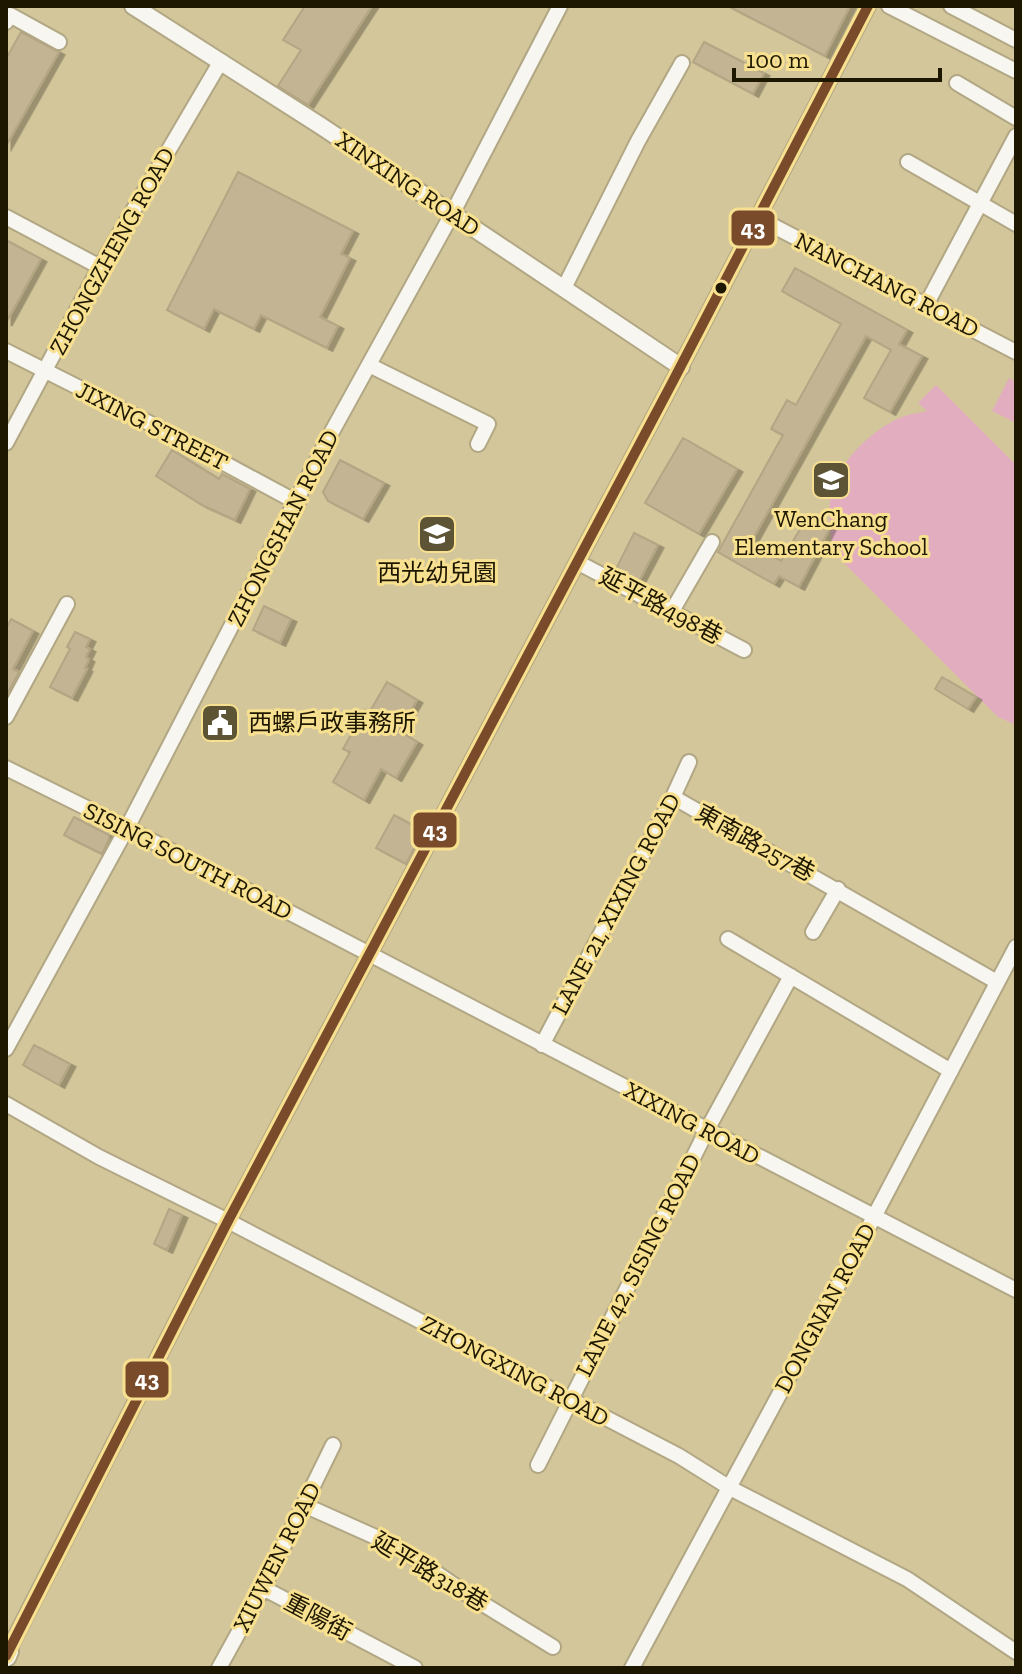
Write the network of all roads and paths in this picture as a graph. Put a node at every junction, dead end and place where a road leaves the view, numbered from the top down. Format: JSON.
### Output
{"nodes":[{"id":1,"x":133,"y":6,"type":"edge"},
{"id":2,"x":560,"y":6,"type":"edge"},
{"id":3,"x":868,"y":6,"type":"edge"},
{"id":4,"x":889,"y":6,"type":"edge"},
{"id":5,"x":951,"y":6,"type":"edge"},
{"id":6,"x":6,"y":22,"type":"edge"},
{"id":7,"x":1016,"y":40,"type":"edge"},
{"id":8,"x":59,"y":42,"type":"dead end"},
{"id":9,"x":221,"y":61,"type":"junction"},
{"id":10,"x":682,"y":63,"type":"dead end"},
{"id":11,"x":1016,"y":71,"type":"edge"},
{"id":12,"x":957,"y":83,"type":"dead end"},
{"id":13,"x":1016,"y":118,"type":"edge"},
{"id":14,"x":1016,"y":136,"type":"edge"},
{"id":15,"x":908,"y":162,"type":"dead end"},
{"id":16,"x":979,"y":203,"type":"junction"},
{"id":17,"x":452,"y":214,"type":"junction"},
{"id":18,"x":6,"y":217,"type":"edge"},
{"id":19,"x":758,"y":218,"type":"junction"},
{"id":20,"x":1016,"y":224,"type":"edge"},
{"id":21,"x":100,"y":267,"type":"junction"},
{"id":22,"x":564,"y":288,"type":"junction"},
{"id":23,"x":926,"y":305,"type":"junction"},
{"id":24,"x":6,"y":351,"type":"edge"},
{"id":25,"x":1016,"y":352,"type":"edge"},
{"id":26,"x":369,"y":365,"type":"junction"},
{"id":27,"x":681,"y":367,"type":"junction"},
{"id":28,"x":46,"y":371,"type":"junction"},
{"id":29,"x":6,"y":443,"type":"edge"},
{"id":30,"x":478,"y":444,"type":"dead end"},
{"id":31,"x":298,"y":503,"type":"junction"},
{"id":32,"x":712,"y":542,"type":"dead end"},
{"id":33,"x":577,"y":562,"type":"junction"},
{"id":34,"x":67,"y":604,"type":"dead end"},
{"id":35,"x":672,"y":611,"type":"junction"},
{"id":36,"x":744,"y":650,"type":"dead end"},
{"id":37,"x":6,"y":717,"type":"edge"},
{"id":38,"x":689,"y":762,"type":"dead end"},
{"id":39,"x":6,"y":768,"type":"edge"},
{"id":40,"x":673,"y":797,"type":"junction"},
{"id":41,"x":127,"y":828,"type":"junction"},
{"id":42,"x":838,"y":889,"type":"junction"},
{"id":43,"x":813,"y":932,"type":"dead end"},
{"id":44,"x":728,"y":939,"type":"dead end"},
{"id":45,"x":1016,"y":947,"type":"edge"},
{"id":46,"x":369,"y":955,"type":"junction"},
{"id":47,"x":791,"y":976,"type":"junction"},
{"id":48,"x":997,"y":982,"type":"junction"},
{"id":49,"x":542,"y":1045,"type":"junction"},
{"id":50,"x":6,"y":1049,"type":"edge"},
{"id":51,"x":951,"y":1071,"type":"junction"},
{"id":52,"x":6,"y":1104,"type":"edge"},
{"id":53,"x":707,"y":1130,"type":"junction"},
{"id":54,"x":873,"y":1218,"type":"junction"},
{"id":55,"x":228,"y":1221,"type":"junction"},
{"id":56,"x":1016,"y":1290,"type":"edge"},
{"id":57,"x":571,"y":1401,"type":"junction"},
{"id":58,"x":333,"y":1445,"type":"dead end"},
{"id":59,"x":538,"y":1465,"type":"dead end"},
{"id":60,"x":730,"y":1488,"type":"junction"},
{"id":61,"x":304,"y":1505,"type":"junction"},
{"id":62,"x":263,"y":1588,"type":"junction"},
{"id":63,"x":553,"y":1647,"type":"dead end"},
{"id":64,"x":7,"y":1652,"type":"edge"},
{"id":65,"x":1016,"y":1652,"type":"edge"},
{"id":66,"x":219,"y":1668,"type":"edge"},
{"id":67,"x":415,"y":1668,"type":"edge"},
{"id":68,"x":632,"y":1668,"type":"edge"}],
"edges":[{"from":1,"to":9,"type":"street","name":"XINXING ROAD"},
{"from":2,"to":17,"type":"street","name":"ZHONGSHAN ROAD"},
{"from":3,"to":19,"type":"street"},
{"from":4,"to":11,"type":"street"},
{"from":5,"to":7,"type":"street"},
{"from":6,"to":8,"type":"street"},
{"from":9,"to":17,"type":"street","name":"XINXING ROAD"},
{"from":9,"to":21,"type":"street","name":"ZHONGZHENG ROAD"},
{"from":10,"to":22,"type":"street"},
{"from":12,"to":13,"type":"street"},
{"from":14,"to":16,"type":"street"},
{"from":15,"to":16,"type":"street"},
{"from":16,"to":20,"type":"street"},
{"from":16,"to":23,"type":"street"},
{"from":17,"to":22,"type":"street","name":"XINXING ROAD"},
{"from":17,"to":26,"type":"street","name":"ZHONGSHAN ROAD"},
{"from":18,"to":21,"type":"street"},
{"from":19,"to":23,"type":"street","name":"NANCHANG ROAD"},
{"from":19,"to":27,"type":"street"},
{"from":21,"to":28,"type":"street","name":"ZHONGZHENG ROAD"},
{"from":22,"to":27,"type":"street","name":"XINXING ROAD"},
{"from":23,"to":25,"type":"street","name":"NANCHANG ROAD"},
{"from":24,"to":28,"type":"street","name":"JIXING STREET"},
{"from":26,"to":30,"type":"street"},
{"from":26,"to":31,"type":"street","name":"ZHONGSHAN ROAD"},
{"from":27,"to":33,"type":"street"},
{"from":28,"to":29,"type":"street","name":"ZHONGZHENG ROAD"},
{"from":28,"to":31,"type":"street","name":"JIXING STREET"},
{"from":31,"to":41,"type":"street","name":"ZHONGSHAN ROAD"},
{"from":32,"to":35,"type":"street"},
{"from":33,"to":35,"type":"street","name":"延平路498巷"},
{"from":33,"to":46,"type":"street"},
{"from":34,"to":37,"type":"street"},
{"from":35,"to":36,"type":"street","name":"延平路498巷"},
{"from":38,"to":40,"type":"street","name":"LANE 21, XIXING ROAD"},
{"from":39,"to":41,"type":"street","name":"SISING SOUTH ROAD"},
{"from":40,"to":42,"type":"street","name":"東南路257巷"},
{"from":40,"to":49,"type":"street","name":"LANE 21, XIXING ROAD"},
{"from":41,"to":46,"type":"street","name":"SISING SOUTH ROAD"},
{"from":41,"to":50,"type":"street","name":"ZHONGSHAN ROAD"},
{"from":42,"to":43,"type":"street","name":"東南路257巷"},
{"from":42,"to":48,"type":"street","name":"東南路257巷"},
{"from":44,"to":47,"type":"street"},
{"from":45,"to":48,"type":"street","name":"DONGNAN ROAD"},
{"from":46,"to":49,"type":"street","name":"XIXING ROAD"},
{"from":46,"to":55,"type":"street"},
{"from":47,"to":51,"type":"street"},
{"from":47,"to":53,"type":"street","name":"LANE 42, SISING ROAD"},
{"from":48,"to":51,"type":"street","name":"DONGNAN ROAD"},
{"from":49,"to":53,"type":"street","name":"XIXING ROAD"},
{"from":51,"to":54,"type":"street","name":"DONGNAN ROAD"},
{"from":52,"to":55,"type":"street","name":"ZHONGXING ROAD"},
{"from":53,"to":54,"type":"street","name":"XIXING ROAD"},
{"from":53,"to":57,"type":"street","name":"LANE 42, SISING ROAD"},
{"from":54,"to":56,"type":"street","name":"XIXING ROAD"},
{"from":54,"to":60,"type":"street","name":"DONGNAN ROAD"},
{"from":55,"to":57,"type":"street","name":"ZHONGXING ROAD"},
{"from":55,"to":64,"type":"street"},
{"from":57,"to":59,"type":"street","name":"LANE 42, SISING ROAD"},
{"from":57,"to":60,"type":"street","name":"ZHONGXING ROAD"},
{"from":58,"to":61,"type":"street","name":"XIUWEN ROAD"},
{"from":60,"to":65,"type":"street","name":"ZHONGXING ROAD"},
{"from":60,"to":68,"type":"street","name":"DONGNAN ROAD"},
{"from":61,"to":62,"type":"street","name":"XIUWEN ROAD"},
{"from":61,"to":63,"type":"street","name":"延平路318巷"},
{"from":62,"to":66,"type":"street","name":"XIUWEN ROAD"},
{"from":62,"to":67,"type":"street","name":"重陽街"}]}
